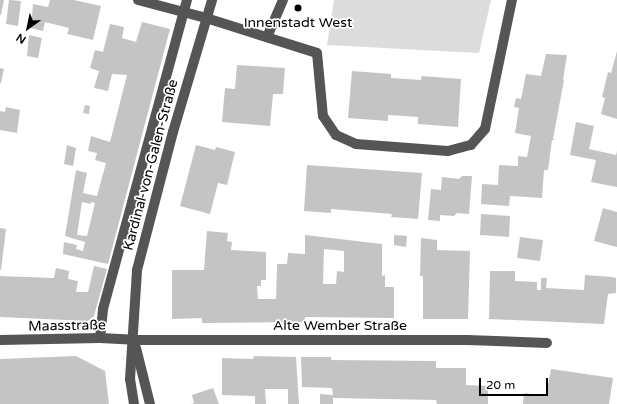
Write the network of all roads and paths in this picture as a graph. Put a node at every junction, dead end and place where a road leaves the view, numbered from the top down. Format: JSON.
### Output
{"nodes":[{"id":1,"x":138,"y":0,"type":"edge"},
{"id":2,"x":187,"y":0,"type":"edge"},
{"id":3,"x":212,"y":0,"type":"edge"},
{"id":4,"x":283,"y":0,"type":"edge"},
{"id":5,"x":512,"y":0,"type":"edge"},
{"id":6,"x":183,"y":11,"type":"junction"},
{"id":7,"x":206,"y":18,"type":"junction"},
{"id":8,"x":267,"y":37,"type":"junction"},
{"id":9,"x":100,"y":338,"type":"junction"},
{"id":10,"x":0,"y":340,"type":"edge"},
{"id":11,"x":134,"y":340,"type":"junction"},
{"id":12,"x":547,"y":343,"type":"dead end"},
{"id":13,"x":134,"y":404,"type":"edge"},
{"id":14,"x":150,"y":404,"type":"edge"}],
"edges":[{"from":1,"to":6,"type":"street"},
{"from":2,"to":6,"type":"street","name":"Kardinal-von-Galen-Straße"},
{"from":3,"to":7,"type":"street","name":"Kardinal-von-Galen-Straße"},
{"from":4,"to":8,"type":"street"},
{"from":5,"to":8,"type":"street"},
{"from":6,"to":7,"type":"street"},
{"from":6,"to":9,"type":"street","name":"Kardinal-von-Galen-Straße"},
{"from":7,"to":8,"type":"street"},
{"from":7,"to":11,"type":"street","name":"Kardinal-von-Galen-Straße"},
{"from":9,"to":10,"type":"street","name":"Maasstraße"},
{"from":9,"to":11,"type":"street","name":"Maasstraße"},
{"from":11,"to":12,"type":"street","name":"Alte Wember Straße"},
{"from":11,"to":13,"type":"street","name":"Kardinal-von-Galen-Straße"},
{"from":11,"to":14,"type":"street","name":"Kardinal-von-Galen-Straße"}]}
